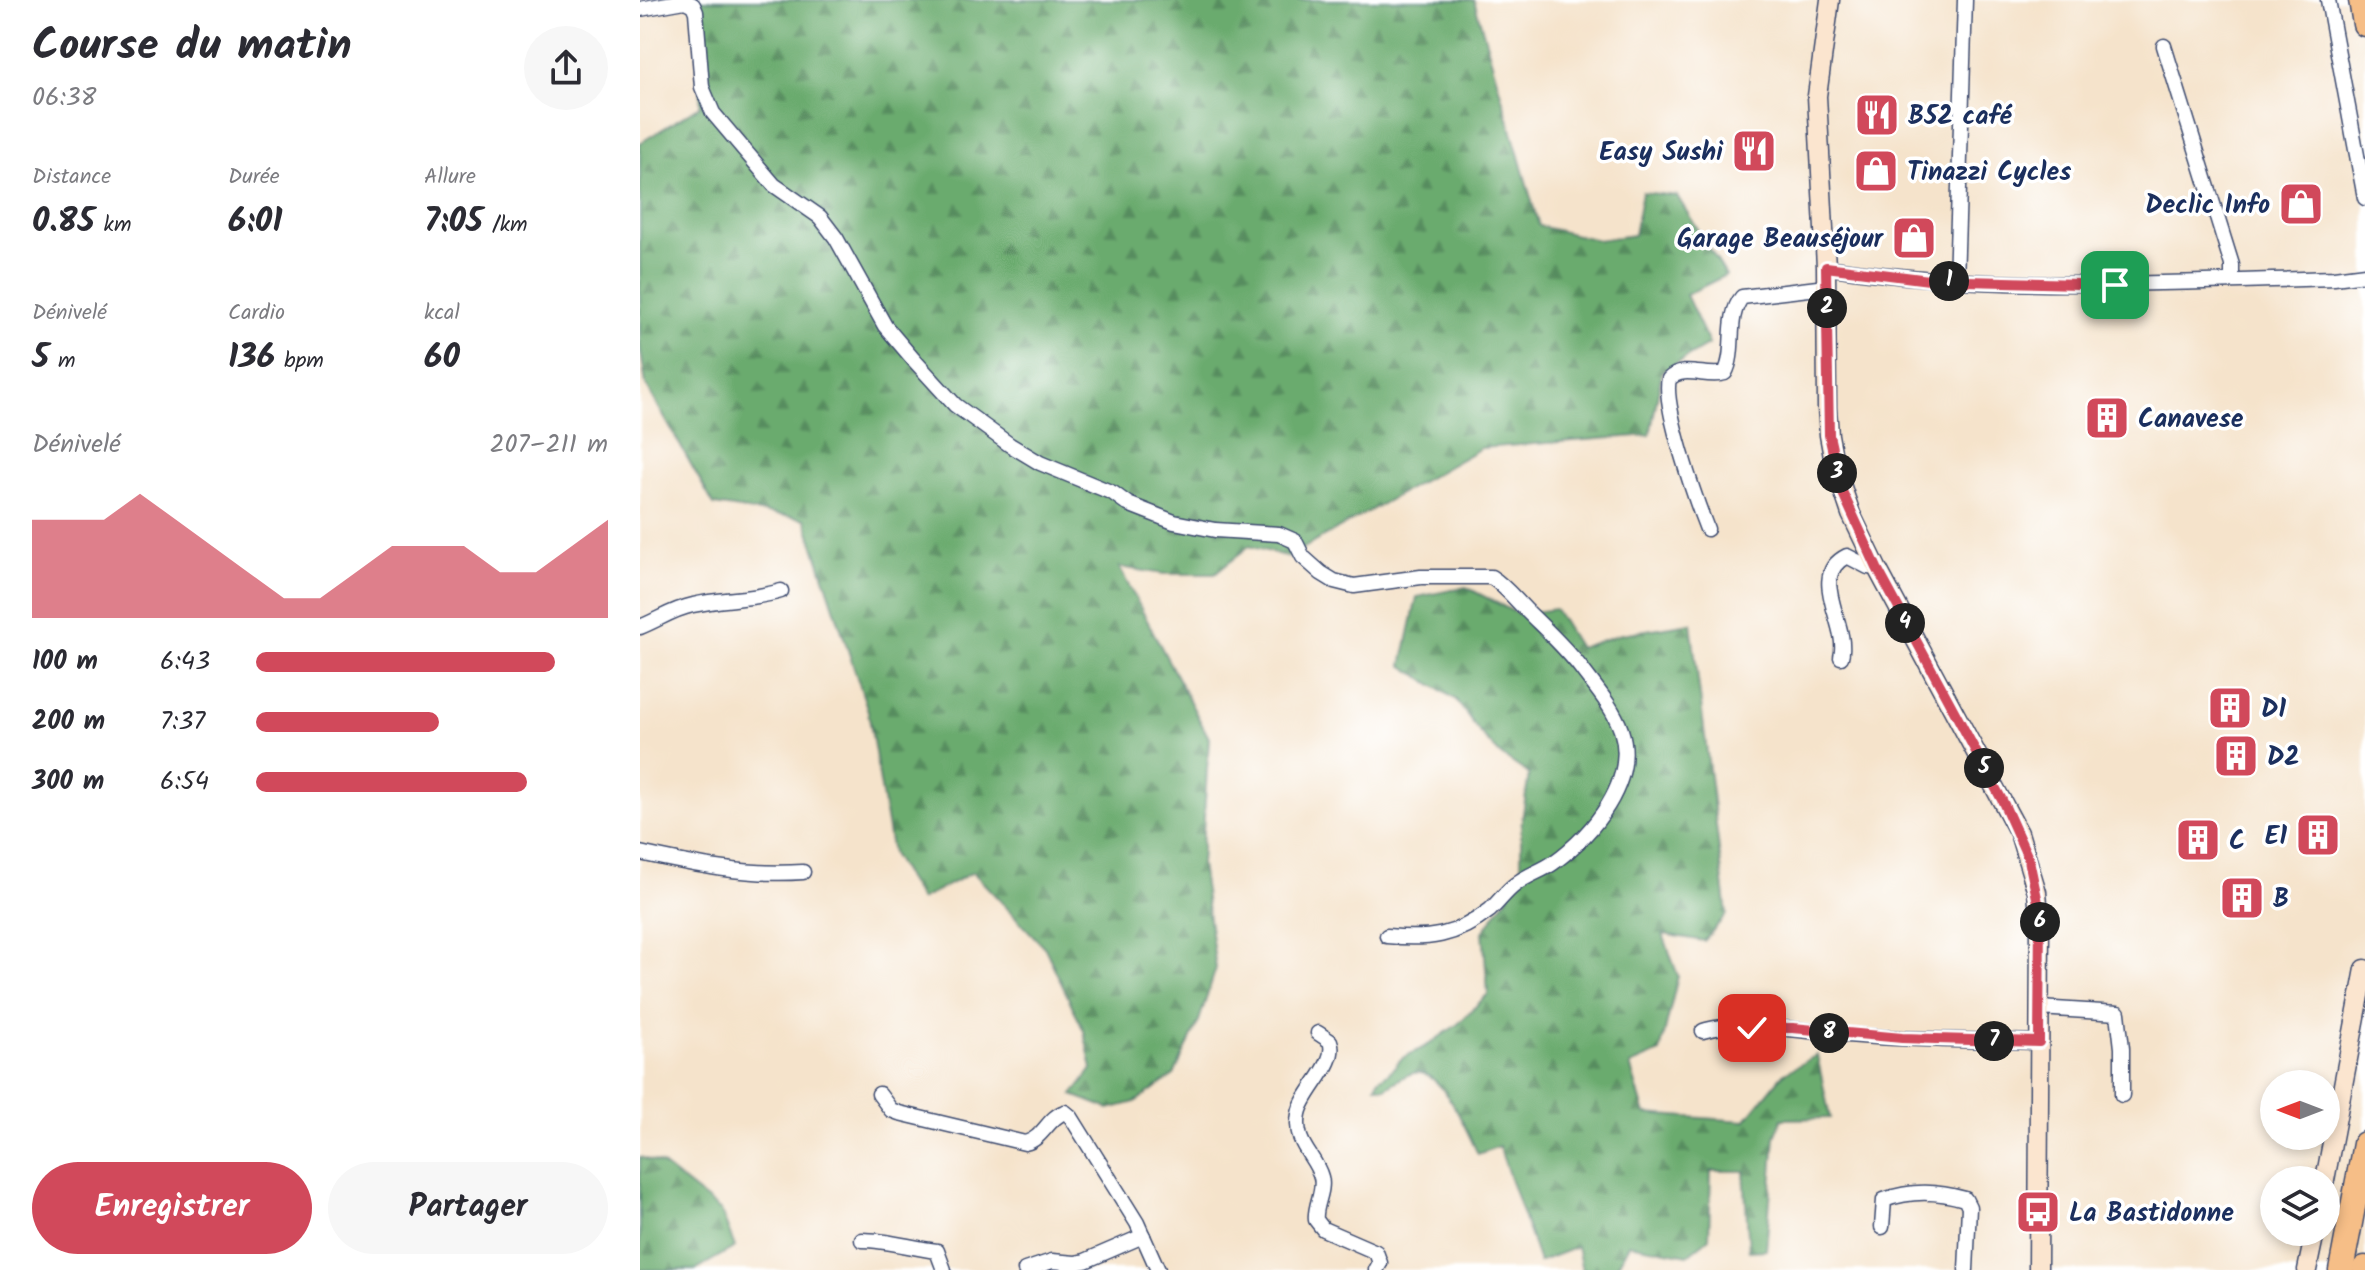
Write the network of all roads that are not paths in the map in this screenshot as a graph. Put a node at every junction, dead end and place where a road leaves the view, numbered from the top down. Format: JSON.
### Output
{"nodes":[{"id":1,"x":1830,"y":0,"type":"edge"},
{"id":2,"x":1965,"y":0,"type":"edge"},
{"id":3,"x":2328,"y":0,"type":"edge"},
{"id":4,"x":2361,"y":0,"type":"edge"},
{"id":5,"x":640,"y":9,"type":"edge"},
{"id":6,"x":2365,"y":24,"type":"edge"},
{"id":7,"x":2164,"y":46,"type":"dead end"},
{"id":8,"x":2365,"y":198,"type":"edge"},
{"id":9,"x":1826,"y":267,"type":"junction"},
{"id":10,"x":2365,"y":274,"type":"edge"},
{"id":11,"x":1956,"y":281,"type":"junction"},
{"id":12,"x":2232,"y":281,"type":"junction"},
{"id":13,"x":1826,"y":287,"type":"junction"},
{"id":14,"x":1707,"y":529,"type":"dead end"},
{"id":15,"x":1877,"y":568,"type":"junction"},
{"id":16,"x":781,"y":591,"type":"dead end"},
{"id":17,"x":640,"y":627,"type":"edge"},
{"id":18,"x":1841,"y":657,"type":"dead end"},
{"id":19,"x":640,"y":853,"type":"edge"},
{"id":20,"x":803,"y":872,"type":"dead end"},
{"id":21,"x":1387,"y":936,"type":"dead end"},
{"id":22,"x":2365,"y":969,"type":"edge"},
{"id":23,"x":2039,"y":1008,"type":"junction"},
{"id":24,"x":1703,"y":1031,"type":"dead end"},
{"id":25,"x":1318,"y":1033,"type":"dead end"},
{"id":26,"x":2039,"y":1042,"type":"junction"},
{"id":27,"x":879,"y":1094,"type":"dead end"},
{"id":28,"x":2122,"y":1095,"type":"dead end"},
{"id":29,"x":2365,"y":1144,"type":"edge"},
{"id":30,"x":2328,"y":1166,"type":"edge"},
{"id":31,"x":1882,"y":1227,"type":"dead end"},
{"id":32,"x":1143,"y":1236,"type":"junction"},
{"id":33,"x":862,"y":1240,"type":"dead end"},
{"id":34,"x":2312,"y":1246,"type":"edge"},
{"id":35,"x":2037,"y":1267,"type":"edge"},
{"id":36,"x":944,"y":1270,"type":"edge"},
{"id":37,"x":1025,"y":1270,"type":"edge"},
{"id":38,"x":1158,"y":1270,"type":"edge"},
{"id":39,"x":1376,"y":1270,"type":"edge"},
{"id":40,"x":1966,"y":1270,"type":"edge"},
{"id":41,"x":2307,"y":1270,"type":"edge"},
{"id":42,"x":2341,"y":1270,"type":"edge"}],
"edges":[{"from":1,"to":9,"type":"main road"},
{"from":2,"to":11,"type":"street"},
{"from":3,"to":8,"type":"street"},
{"from":4,"to":6,"type":"highway"},
{"from":5,"to":21,"type":"street"},
{"from":7,"to":12,"type":"street"},
{"from":9,"to":11,"type":"street"},
{"from":9,"to":13,"type":"main road"},
{"from":10,"to":12,"type":"street"},
{"from":11,"to":12,"type":"street"},
{"from":13,"to":14,"type":"street"},
{"from":13,"to":15,"type":"main road"},
{"from":15,"to":18,"type":"street"},
{"from":15,"to":23,"type":"main road"},
{"from":16,"to":17,"type":"street"},
{"from":19,"to":20,"type":"street"},
{"from":22,"to":30,"type":"main road"},
{"from":23,"to":26,"type":"main road"},
{"from":23,"to":28,"type":"street"},
{"from":24,"to":26,"type":"street"},
{"from":25,"to":39,"type":"street"},
{"from":26,"to":35,"type":"main road"},
{"from":27,"to":32,"type":"street"},
{"from":29,"to":42,"type":"highway"},
{"from":31,"to":40,"type":"street"},
{"from":32,"to":37,"type":"street"},
{"from":32,"to":38,"type":"street"},
{"from":33,"to":36,"type":"street"},
{"from":34,"to":41,"type":"main road"}]}
